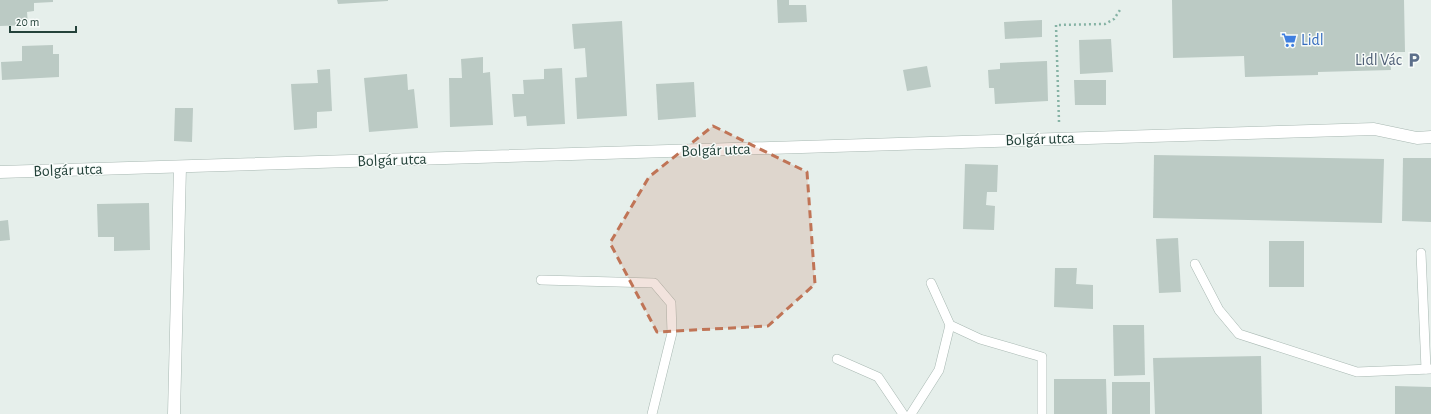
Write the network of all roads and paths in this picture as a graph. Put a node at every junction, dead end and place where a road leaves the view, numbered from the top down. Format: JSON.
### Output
{"nodes":[{"id":1,"x":1120,"y":10,"type":"dead end"},
{"id":2,"x":1431,"y":137,"type":"edge"},
{"id":3,"x":1059,"y":139,"type":"junction"},
{"id":4,"x":180,"y":167,"type":"junction"},
{"id":5,"x":0,"y":172,"type":"edge"},
{"id":6,"x":1422,"y":253,"type":"dead end"},
{"id":7,"x":1195,"y":264,"type":"dead end"},
{"id":8,"x":541,"y":280,"type":"dead end"},
{"id":9,"x":932,"y":282,"type":"dead end"},
{"id":10,"x":950,"y":325,"type":"junction"},
{"id":11,"x":837,"y":359,"type":"dead end"},
{"id":12,"x":1428,"y":369,"type":"edge"},
{"id":13,"x":174,"y":414,"type":"edge"},
{"id":14,"x":652,"y":414,"type":"edge"},
{"id":15,"x":903,"y":414,"type":"edge"},
{"id":16,"x":911,"y":414,"type":"edge"},
{"id":17,"x":1042,"y":414,"type":"edge"}],
"edges":[{"from":1,"to":3,"type":"path"},
{"from":2,"to":3,"type":"street","name":"Bolgár utca"},
{"from":3,"to":4,"type":"street","name":"Bolgár utca"},
{"from":4,"to":5,"type":"street","name":"Bolgár utca"},
{"from":4,"to":13,"type":"street"},
{"from":6,"to":12,"type":"lane"},
{"from":7,"to":12,"type":"lane"},
{"from":8,"to":14,"type":"lane"},
{"from":9,"to":10,"type":"lane"},
{"from":10,"to":16,"type":"lane"},
{"from":10,"to":17,"type":"lane"},
{"from":11,"to":15,"type":"lane"}]}
